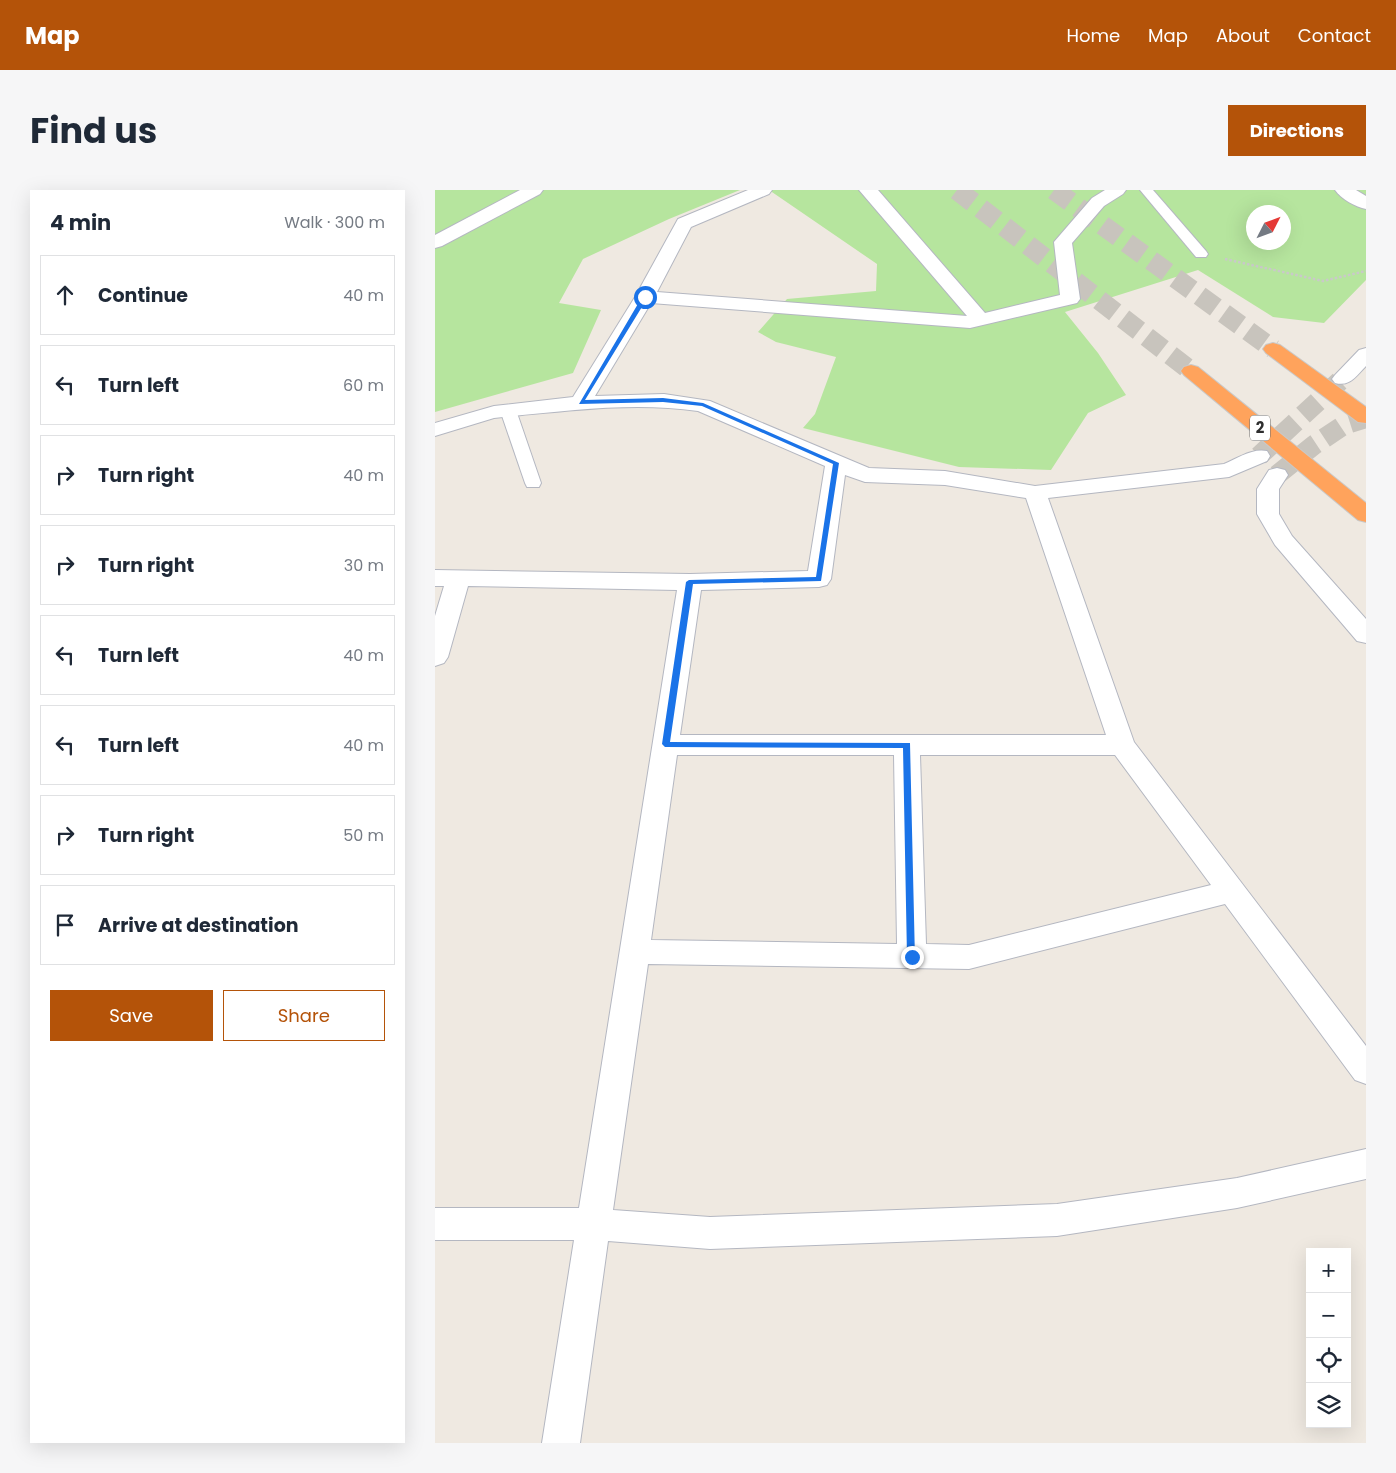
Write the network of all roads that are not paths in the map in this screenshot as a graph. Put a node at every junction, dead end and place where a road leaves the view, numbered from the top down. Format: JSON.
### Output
{"nodes":[{"id":1,"x":535,"y":190,"type":"edge"},
{"id":2,"x":763,"y":190,"type":"edge"},
{"id":3,"x":868,"y":190,"type":"edge"},
{"id":4,"x":1117,"y":190,"type":"edge"},
{"id":5,"x":1146,"y":190,"type":"edge"},
{"id":6,"x":1344,"y":190,"type":"edge"},
{"id":7,"x":1366,"y":204,"type":"edge"},
{"id":8,"x":435,"y":242,"type":"edge"},
{"id":9,"x":1201,"y":254,"type":"road end"},
{"id":10,"x":645,"y":297,"type":"junction"},
{"id":11,"x":981,"y":320,"type":"junction"},
{"id":12,"x":1273,"y":348,"type":"tunnel mouth"},
{"id":13,"x":1366,"y":354,"type":"edge"},
{"id":14,"x":1191,"y":372,"type":"tunnel mouth"},
{"id":15,"x":1342,"y":379,"type":"tunnel mouth"},
{"id":16,"x":581,"y":402,"type":"junction"},
{"id":17,"x":508,"y":410,"type":"junction"},
{"id":18,"x":1366,"y":417,"type":"edge"},
{"id":19,"x":435,"y":430,"type":"edge"},
{"id":20,"x":1259,"y":456,"type":"tunnel mouth"},
{"id":21,"x":836,"y":463,"type":"junction"},
{"id":22,"x":1229,"y":470,"type":"junction"},
{"id":23,"x":533,"y":483,"type":"dead end"},
{"id":24,"x":1330,"y":484,"type":"junction"},
{"id":25,"x":1035,"y":493,"type":"junction"},
{"id":26,"x":1366,"y":507,"type":"edge"},
{"id":27,"x":1366,"y":515,"type":"edge"},
{"id":28,"x":1366,"y":522,"type":"edge"},
{"id":29,"x":1366,"y":532,"type":"edge"},
{"id":30,"x":446,"y":579,"type":"edge"},
{"id":31,"x":689,"y":582,"type":"junction"},
{"id":32,"x":1366,"y":635,"type":"edge"},
{"id":33,"x":435,"y":657,"type":"edge"},
{"id":34,"x":665,"y":744,"type":"junction"},
{"id":35,"x":907,"y":745,"type":"junction"},
{"id":36,"x":1122,"y":745,"type":"junction"},
{"id":37,"x":1232,"y":891,"type":"junction"},
{"id":38,"x":634,"y":952,"type":"junction"},
{"id":39,"x":912,"y":957,"type":"junction"},
{"id":40,"x":1366,"y":1070,"type":"edge"},
{"id":41,"x":1366,"y":1164,"type":"edge"},
{"id":42,"x":435,"y":1224,"type":"edge"},
{"id":43,"x":593,"y":1224,"type":"junction"},
{"id":44,"x":561,"y":1443,"type":"edge"}],
"edges":[{"from":1,"to":8,"type":"street"},
{"from":2,"to":10,"type":"street"},
{"from":3,"to":11,"type":"street"},
{"from":4,"to":11,"type":"street"},
{"from":5,"to":9,"type":"lane"},
{"from":6,"to":7,"type":"street"},
{"from":10,"to":11,"type":"street"},
{"from":10,"to":16,"type":"street"},
{"from":12,"to":18,"type":"highway"},
{"from":13,"to":15,"type":"street"},
{"from":14,"to":24,"type":"highway","number":"2"},
{"from":16,"to":17,"type":"street"},
{"from":16,"to":21,"type":"street"},
{"from":17,"to":19,"type":"street"},
{"from":17,"to":23,"type":"lane"},
{"from":20,"to":22,"type":"street"},
{"from":21,"to":25,"type":"street"},
{"from":21,"to":31,"type":"street"},
{"from":22,"to":25,"type":"street"},
{"from":22,"to":32,"type":"street"},
{"from":24,"to":26,"type":"highway"},
{"from":24,"to":27,"type":"highway","number":"2"},
{"from":24,"to":28,"type":"highway"},
{"from":24,"to":29,"type":"highway"},
{"from":25,"to":36,"type":"street"},
{"from":30,"to":31,"type":"street"},
{"from":30,"to":33,"type":"street"},
{"from":31,"to":34,"type":"street"},
{"from":34,"to":35,"type":"street"},
{"from":34,"to":38,"type":"street"},
{"from":35,"to":36,"type":"street"},
{"from":35,"to":39,"type":"street"},
{"from":36,"to":37,"type":"street"},
{"from":37,"to":39,"type":"street"},
{"from":37,"to":40,"type":"street"},
{"from":38,"to":39,"type":"street"},
{"from":38,"to":43,"type":"street"},
{"from":41,"to":43,"type":"street"},
{"from":42,"to":43,"type":"street"},
{"from":43,"to":44,"type":"street"}]}
